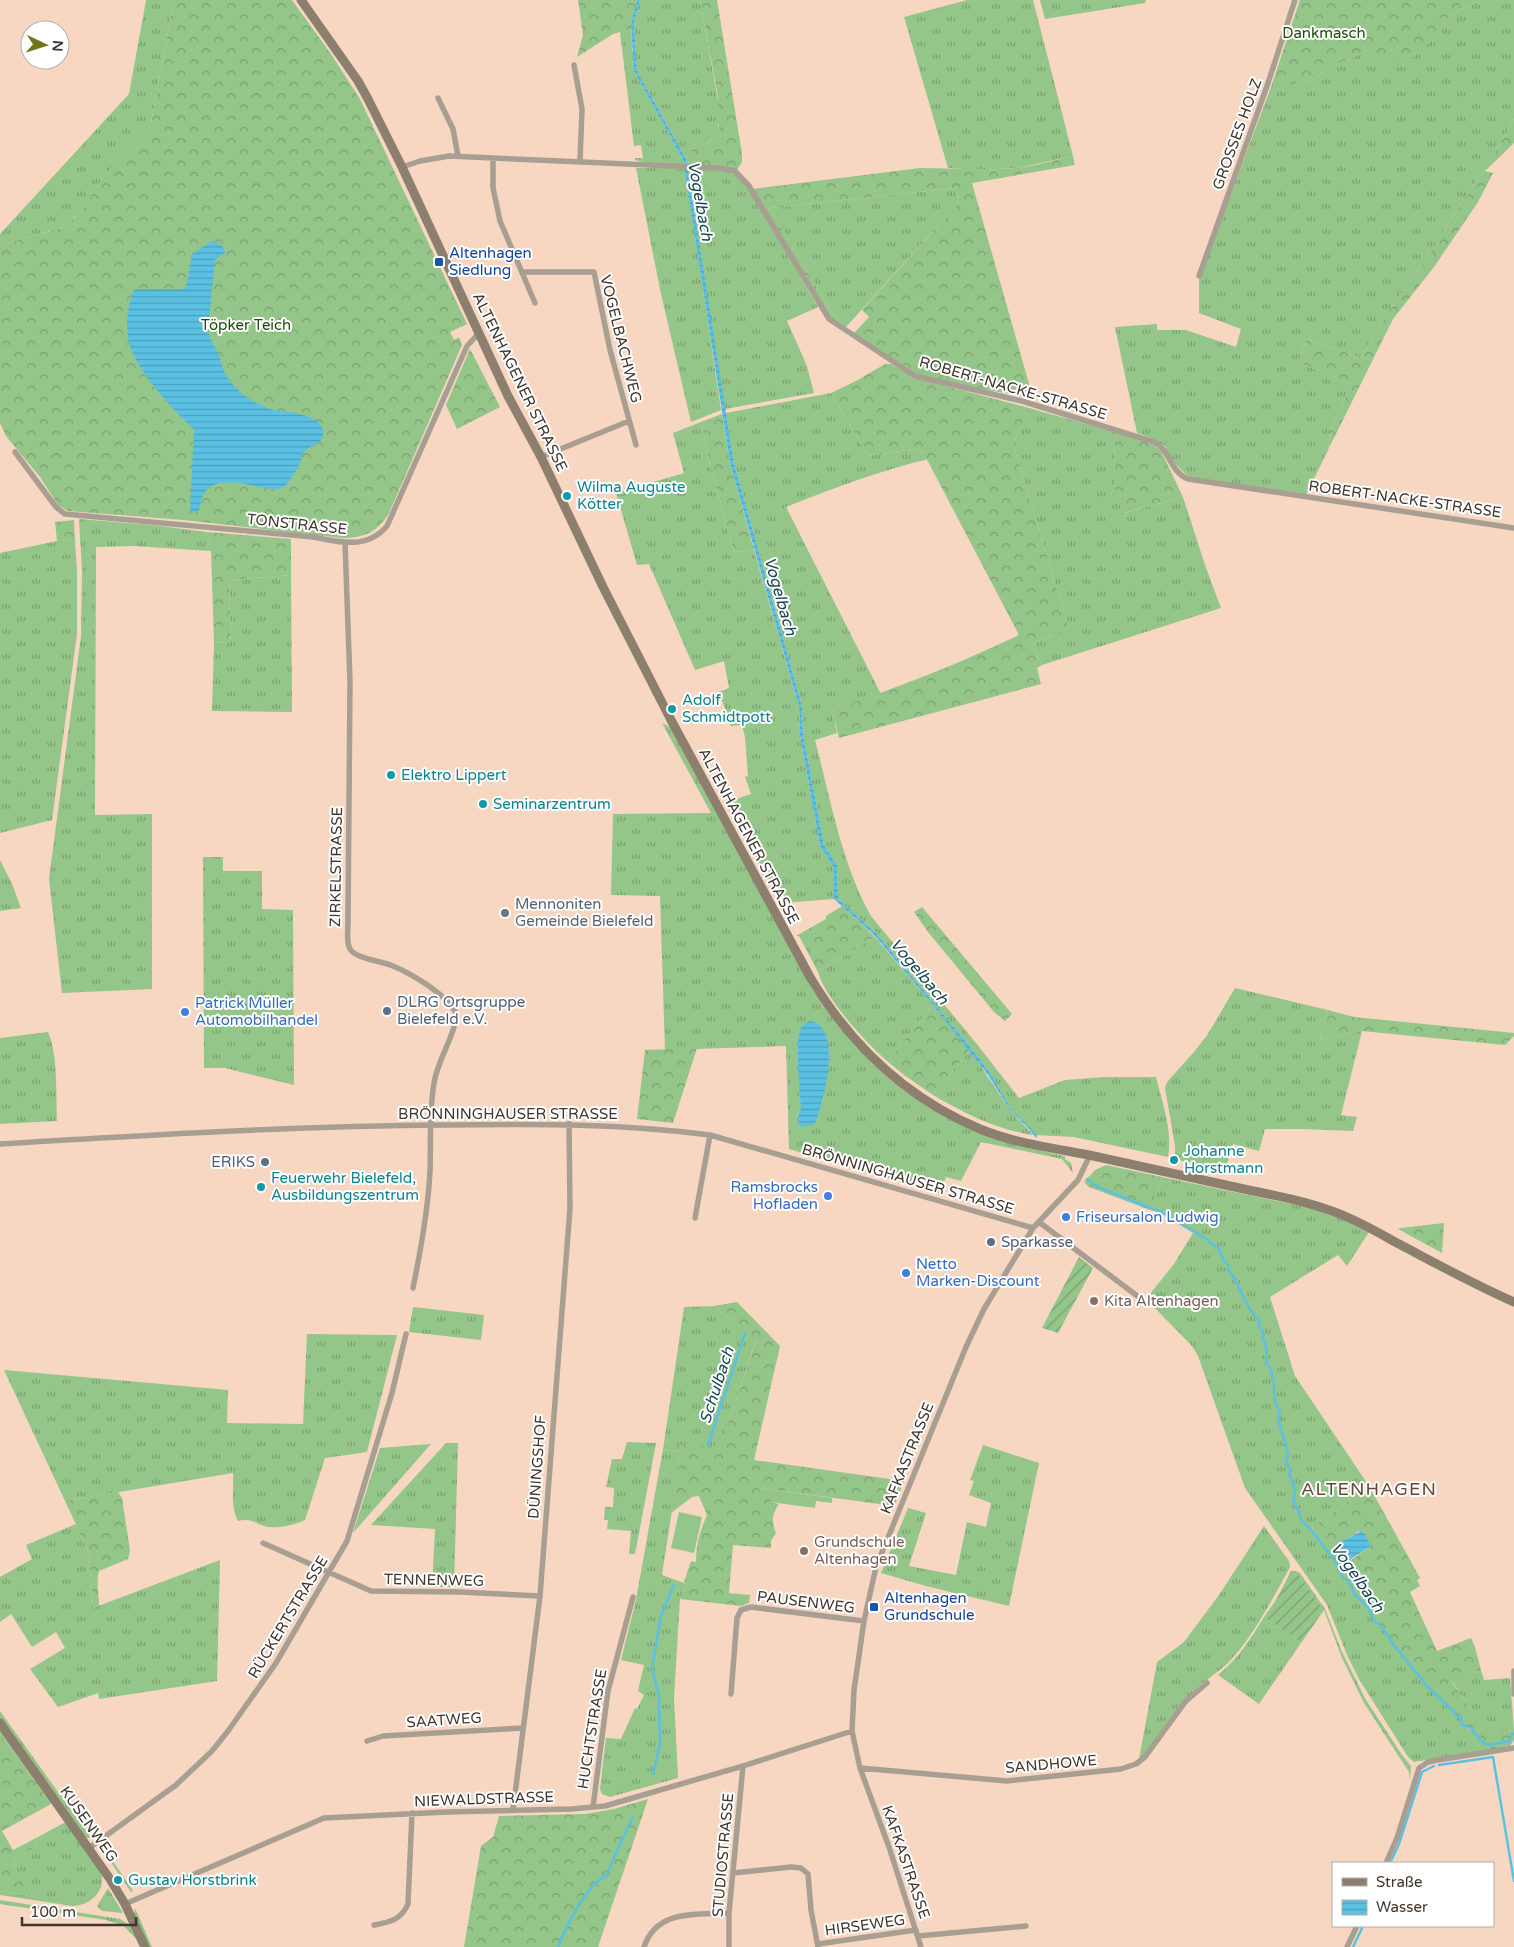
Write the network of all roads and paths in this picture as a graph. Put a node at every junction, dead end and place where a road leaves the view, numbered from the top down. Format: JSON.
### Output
{"nodes":[{"id":1,"x":301,"y":0,"type":"edge"},
{"id":2,"x":1296,"y":0,"type":"edge"},
{"id":3,"x":574,"y":65,"type":"dead end"},
{"id":4,"x":438,"y":98,"type":"dead end"},
{"id":5,"x":458,"y":156,"type":"junction"},
{"id":6,"x":493,"y":158,"type":"junction"},
{"id":7,"x":580,"y":162,"type":"junction"},
{"id":8,"x":402,"y":167,"type":"junction"},
{"id":9,"x":522,"y":272,"type":"junction"},
{"id":10,"x":1199,"y":276,"type":"dead end"},
{"id":11,"x":535,"y":302,"type":"dead end"},
{"id":12,"x":479,"y":332,"type":"junction"},
{"id":13,"x":629,"y":421,"type":"junction"},
{"id":14,"x":636,"y":445,"type":"dead end"},
{"id":15,"x":15,"y":452,"type":"dead end"},
{"id":16,"x":541,"y":457,"type":"junction"},
{"id":17,"x":1514,"y":528,"type":"edge"},
{"id":18,"x":345,"y":543,"type":"junction"},
{"id":19,"x":569,"y":1123,"type":"junction"},
{"id":20,"x":430,"y":1125,"type":"junction"},
{"id":21,"x":710,"y":1135,"type":"junction"},
{"id":22,"x":0,"y":1144,"type":"edge"},
{"id":23,"x":1090,"y":1155,"type":"junction"},
{"id":24,"x":695,"y":1218,"type":"dead end"},
{"id":25,"x":1040,"y":1222,"type":"junction"},
{"id":26,"x":1033,"y":1228,"type":"junction"},
{"id":27,"x":413,"y":1288,"type":"dead end"},
{"id":28,"x":1144,"y":1301,"type":"dead end"},
{"id":29,"x":1514,"y":1302,"type":"edge"},
{"id":30,"x":406,"y":1334,"type":"dead end"},
{"id":31,"x":263,"y":1543,"type":"dead end"},
{"id":32,"x":330,"y":1572,"type":"junction"},
{"id":33,"x":540,"y":1596,"type":"junction"},
{"id":34,"x":633,"y":1598,"type":"dead end"},
{"id":35,"x":864,"y":1622,"type":"junction"},
{"id":36,"x":1514,"y":1671,"type":"edge"},
{"id":37,"x":1207,"y":1683,"type":"dead end"},
{"id":38,"x":732,"y":1694,"type":"dead end"},
{"id":39,"x":1514,"y":1694,"type":"edge"},
{"id":40,"x":0,"y":1723,"type":"edge"},
{"id":41,"x":523,"y":1728,"type":"junction"},
{"id":42,"x":852,"y":1731,"type":"junction"},
{"id":43,"x":367,"y":1741,"type":"dead end"},
{"id":44,"x":1514,"y":1748,"type":"edge"},
{"id":45,"x":743,"y":1766,"type":"junction"},
{"id":46,"x":860,"y":1768,"type":"junction"},
{"id":47,"x":593,"y":1807,"type":"junction"},
{"id":48,"x":513,"y":1810,"type":"junction"},
{"id":49,"x":412,"y":1813,"type":"junction"},
{"id":50,"x":89,"y":1848,"type":"junction"},
{"id":51,"x":1386,"y":1862,"type":"edge"},
{"id":52,"x":733,"y":1873,"type":"junction"},
{"id":53,"x":125,"y":1904,"type":"junction"},
{"id":54,"x":729,"y":1913,"type":"junction"},
{"id":55,"x":374,"y":1925,"type":"dead end"},
{"id":56,"x":1026,"y":1926,"type":"dead end"},
{"id":57,"x":1357,"y":1927,"type":"edge"},
{"id":58,"x":917,"y":1933,"type":"junction"},
{"id":59,"x":818,"y":1946,"type":"edge"},
{"id":60,"x":145,"y":1947,"type":"edge"},
{"id":61,"x":644,"y":1947,"type":"edge"},
{"id":62,"x":729,"y":1947,"type":"edge"},
{"id":63,"x":921,"y":1947,"type":"edge"},
{"id":64,"x":1347,"y":1947,"type":"edge"}],
"edges":[{"from":1,"to":8,"type":"main road","name":"ALTENHAGENER STRASSE"},
{"from":2,"to":10,"type":"street","name":"GROSSES HOLZ"},
{"from":3,"to":7,"type":"street"},
{"from":4,"to":5,"type":"street"},
{"from":5,"to":6,"type":"street","name":"ROBERT-NACKE-STRASSE"},
{"from":5,"to":8,"type":"street","name":"ROBERT-NACKE-STRASSE"},
{"from":6,"to":7,"type":"street","name":"ROBERT-NACKE-STRASSE"},
{"from":6,"to":9,"type":"street"},
{"from":7,"to":17,"type":"street","name":"ROBERT-NACKE-STRASSE"},
{"from":8,"to":12,"type":"main road","name":"ALTENHAGENER STRASSE"},
{"from":9,"to":11,"type":"street"},
{"from":9,"to":13,"type":"street","name":"VOGELBACHWEG"},
{"from":12,"to":16,"type":"main road","name":"ALTENHAGENER STRASSE"},
{"from":12,"to":18,"type":"street","name":"TONSTRASSE"},
{"from":13,"to":14,"type":"street","name":"VOGELBACHWEG"},
{"from":13,"to":16,"type":"street","name":"VOGELBACHWEG"},
{"from":15,"to":18,"type":"street","name":"TONSTRASSE"},
{"from":16,"to":23,"type":"main road","name":"ALTENHAGENER STRASSE"},
{"from":18,"to":20,"type":"street","name":"ZIRKELSTRASSE"},
{"from":19,"to":20,"type":"street","name":"BRÖNNINGHAUSER STRASSE"},
{"from":19,"to":21,"type":"street","name":"BRÖNNINGHAUSER STRASSE"},
{"from":19,"to":33,"type":"street","name":"DÜNINGSHOF"},
{"from":20,"to":22,"type":"street","name":"BRÖNNINGHAUSER STRASSE"},
{"from":20,"to":27,"type":"street"},
{"from":21,"to":24,"type":"street"},
{"from":21,"to":26,"type":"street","name":"BRÖNNINGHAUSER STRASSE"},
{"from":23,"to":25,"type":"street","name":"KAFKASTRASSE"},
{"from":23,"to":29,"type":"main road","name":"ALTENHAGENER STRASSE"},
{"from":25,"to":26,"type":"street","name":"KAFKASTRASSE"},
{"from":25,"to":28,"type":"street"},
{"from":26,"to":35,"type":"street","name":"KAFKASTRASSE"},
{"from":30,"to":32,"type":"street","name":"RÜCKERTSTRASSE"},
{"from":31,"to":32,"type":"street","name":"TENNENWEG"},
{"from":32,"to":33,"type":"street","name":"TENNENWEG"},
{"from":32,"to":50,"type":"street","name":"RÜCKERTSTRASSE"},
{"from":33,"to":41,"type":"street","name":"DÜNINGSHOF"},
{"from":34,"to":47,"type":"street","name":"HUCHTSTRASSE"},
{"from":35,"to":38,"type":"street","name":"PAUSENWEG"},
{"from":35,"to":42,"type":"street","name":"KAFKASTRASSE"},
{"from":36,"to":39,"type":"street"},
{"from":37,"to":46,"type":"street","name":"SANDHOWE"},
{"from":40,"to":50,"type":"main road","name":"KUSENWEG"},
{"from":41,"to":43,"type":"street","name":"SAATWEG"},
{"from":41,"to":48,"type":"street","name":"DÜNINGSHOF"},
{"from":42,"to":45,"type":"street","name":"NIEWALDSTRASSE"},
{"from":42,"to":46,"type":"street","name":"KAFKASTRASSE"},
{"from":44,"to":51,"type":"street"},
{"from":45,"to":47,"type":"street","name":"NIEWALDSTRASSE"},
{"from":45,"to":52,"type":"street","name":"STUDIOSTRASSE"},
{"from":46,"to":58,"type":"street","name":"KAFKASTRASSE"},
{"from":47,"to":48,"type":"street","name":"NIEWALDSTRASSE"},
{"from":48,"to":49,"type":"street","name":"NIEWALDSTRASSE"},
{"from":49,"to":53,"type":"street","name":"NIEWALDSTRASSE"},
{"from":49,"to":55,"type":"street"},
{"from":50,"to":53,"type":"main road","name":"KUSENWEG"},
{"from":52,"to":54,"type":"street","name":"STUDIOSTRASSE"},
{"from":52,"to":59,"type":"street"},
{"from":53,"to":60,"type":"main road","name":"KUSENWEG"},
{"from":54,"to":61,"type":"street"},
{"from":54,"to":62,"type":"street","name":"STUDIOSTRASSE"},
{"from":56,"to":58,"type":"street","name":"HIRSEWEG"},
{"from":57,"to":64,"type":"street"},
{"from":58,"to":59,"type":"street","name":"HIRSEWEG"},
{"from":58,"to":63,"type":"street","name":"KAFKASTRASSE"}]}
